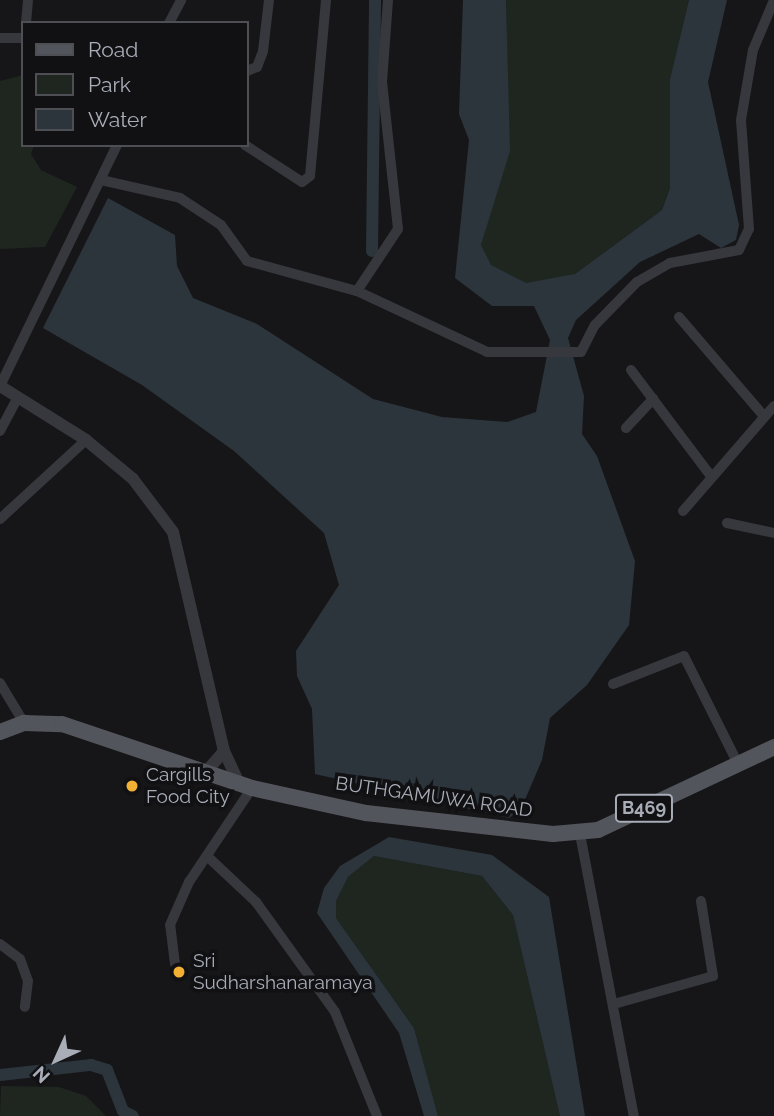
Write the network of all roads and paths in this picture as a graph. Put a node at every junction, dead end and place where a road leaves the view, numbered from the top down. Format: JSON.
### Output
{"nodes":[{"id":1,"x":28,"y":0,"type":"edge"},
{"id":2,"x":181,"y":0,"type":"edge"},
{"id":3,"x":269,"y":0,"type":"edge"},
{"id":4,"x":326,"y":0,"type":"edge"},
{"id":5,"x":388,"y":0,"type":"edge"},
{"id":6,"x":774,"y":0,"type":"edge"},
{"id":7,"x":26,"y":21,"type":"edge"},
{"id":8,"x":170,"y":21,"type":"edge"},
{"id":9,"x":0,"y":37,"type":"edge"},
{"id":10,"x":21,"y":38,"type":"edge"},
{"id":11,"x":248,"y":71,"type":"edge"},
{"id":12,"x":248,"y":146,"type":"edge"},
{"id":13,"x":116,"y":147,"type":"edge"},
{"id":14,"x":101,"y":180,"type":"junction"},
{"id":15,"x":357,"y":291,"type":"junction"},
{"id":16,"x":679,"y":317,"type":"dead end"},
{"id":17,"x":631,"y":370,"type":"dead end"},
{"id":18,"x":0,"y":386,"type":"edge"},
{"id":19,"x":18,"y":397,"type":"junction"},
{"id":20,"x":653,"y":398,"type":"junction"},
{"id":21,"x":774,"y":406,"type":"edge"},
{"id":22,"x":762,"y":414,"type":"junction"},
{"id":23,"x":626,"y":428,"type":"dead end"},
{"id":24,"x":0,"y":431,"type":"edge"},
{"id":25,"x":86,"y":440,"type":"junction"},
{"id":26,"x":711,"y":476,"type":"junction"},
{"id":27,"x":683,"y":511,"type":"dead end"},
{"id":28,"x":0,"y":519,"type":"edge"},
{"id":29,"x":727,"y":523,"type":"dead end"},
{"id":30,"x":774,"y":533,"type":"edge"},
{"id":31,"x":0,"y":682,"type":"edge"},
{"id":32,"x":613,"y":684,"type":"dead end"},
{"id":33,"x":24,"y":723,"type":"junction"},
{"id":34,"x":0,"y":732,"type":"edge"},
{"id":35,"x":774,"y":747,"type":"edge"},
{"id":36,"x":224,"y":751,"type":"junction"},
{"id":37,"x":738,"y":764,"type":"junction"},
{"id":38,"x":205,"y":773,"type":"junction"},
{"id":39,"x":245,"y":786,"type":"junction"},
{"id":40,"x":580,"y":834,"type":"junction"},
{"id":41,"x":207,"y":856,"type":"junction"},
{"id":42,"x":701,"y":901,"type":"dead end"},
{"id":43,"x":0,"y":944,"type":"edge"},
{"id":44,"x":175,"y":964,"type":"dead end"},
{"id":45,"x":614,"y":1004,"type":"junction"},
{"id":46,"x":25,"y":1007,"type":"dead end"},
{"id":47,"x":377,"y":1116,"type":"edge"},
{"id":48,"x":634,"y":1116,"type":"edge"}],
"edges":[{"from":1,"to":7,"type":"street"},
{"from":2,"to":8,"type":"street"},
{"from":3,"to":11,"type":"street"},
{"from":4,"to":12,"type":"street"},
{"from":5,"to":15,"type":"street"},
{"from":6,"to":15,"type":"street"},
{"from":9,"to":10,"type":"street"},
{"from":13,"to":14,"type":"street"},
{"from":14,"to":15,"type":"street"},
{"from":14,"to":18,"type":"street"},
{"from":16,"to":22,"type":"street"},
{"from":17,"to":20,"type":"street"},
{"from":18,"to":19,"type":"street"},
{"from":19,"to":24,"type":"street"},
{"from":19,"to":25,"type":"street"},
{"from":20,"to":23,"type":"street"},
{"from":20,"to":26,"type":"street"},
{"from":21,"to":22,"type":"street"},
{"from":22,"to":26,"type":"street"},
{"from":25,"to":28,"type":"street"},
{"from":25,"to":36,"type":"street"},
{"from":26,"to":27,"type":"street"},
{"from":29,"to":30,"type":"street"},
{"from":31,"to":33,"type":"street"},
{"from":32,"to":37,"type":"street"},
{"from":33,"to":34,"type":"main road","name":"BUTHGAMUWA ROAD","number":"B469"},
{"from":33,"to":38,"type":"main road","name":"BUTHGAMUWA ROAD","number":"B469"},
{"from":35,"to":37,"type":"main road","name":"BUTHGAMUWA ROAD","number":"B469"},
{"from":36,"to":38,"type":"street"},
{"from":36,"to":39,"type":"street"},
{"from":37,"to":40,"type":"main road","name":"BUTHGAMUWA ROAD","number":"B469"},
{"from":38,"to":39,"type":"main road","name":"BUTHGAMUWA ROAD","number":"B469"},
{"from":39,"to":40,"type":"main road","name":"BUTHGAMUWA ROAD","number":"B469"},
{"from":39,"to":41,"type":"street"},
{"from":40,"to":45,"type":"street"},
{"from":41,"to":44,"type":"street"},
{"from":41,"to":47,"type":"street"},
{"from":42,"to":45,"type":"street"},
{"from":43,"to":46,"type":"street"},
{"from":45,"to":48,"type":"street"}]}
